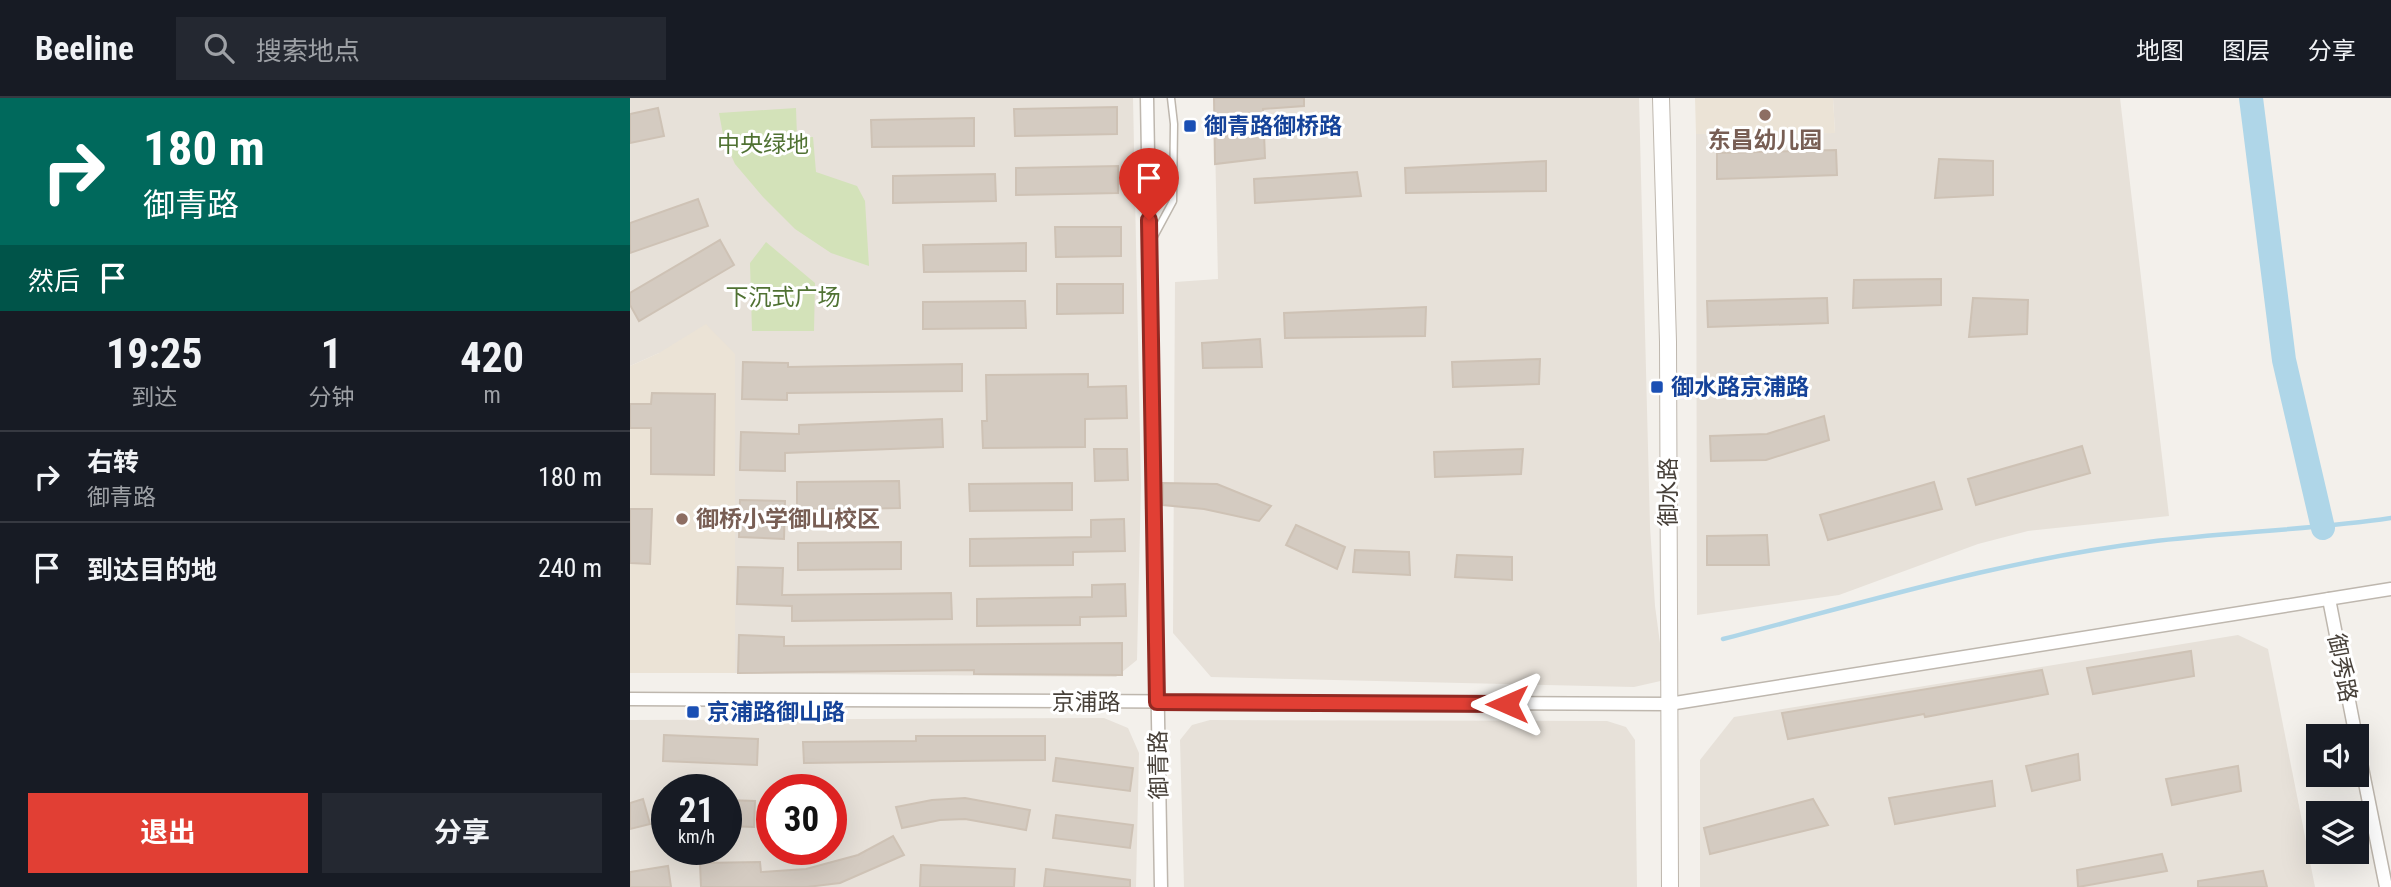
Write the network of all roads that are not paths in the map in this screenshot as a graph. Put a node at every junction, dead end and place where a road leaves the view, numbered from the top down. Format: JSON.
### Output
{"nodes":[{"id":1,"x":1147,"y":98,"type":"edge"},
{"id":2,"x":1171,"y":98,"type":"edge"},
{"id":3,"x":1661,"y":98,"type":"edge"},
{"id":4,"x":1149,"y":245,"type":"junction"},
{"id":5,"x":2391,"y":589,"type":"edge"},
{"id":6,"x":2329,"y":599,"type":"junction"},
{"id":7,"x":630,"y":699,"type":"edge"},
{"id":8,"x":1157,"y":702,"type":"junction"},
{"id":9,"x":1669,"y":704,"type":"junction"},
{"id":10,"x":2353,"y":724,"type":"edge"},
{"id":11,"x":2366,"y":787,"type":"edge"},
{"id":12,"x":1161,"y":887,"type":"edge"},
{"id":13,"x":1670,"y":887,"type":"edge"},
{"id":14,"x":2386,"y":887,"type":"edge"}],
"edges":[{"from":1,"to":4,"type":"street","name":"御青路"},
{"from":2,"to":4,"type":"lane"},
{"from":3,"to":9,"type":"street","name":"御水路"},
{"from":4,"to":8,"type":"street","name":"御青路"},
{"from":5,"to":6,"type":"street","name":"京浦路"},
{"from":6,"to":9,"type":"street","name":"京浦路"},
{"from":6,"to":10,"type":"street","name":"御秀路"},
{"from":7,"to":8,"type":"street","name":"京浦路"},
{"from":8,"to":9,"type":"street","name":"京浦路"},
{"from":8,"to":12,"type":"street","name":"御青路"},
{"from":9,"to":13,"type":"street","name":"御水路"},
{"from":11,"to":14,"type":"street"}]}
